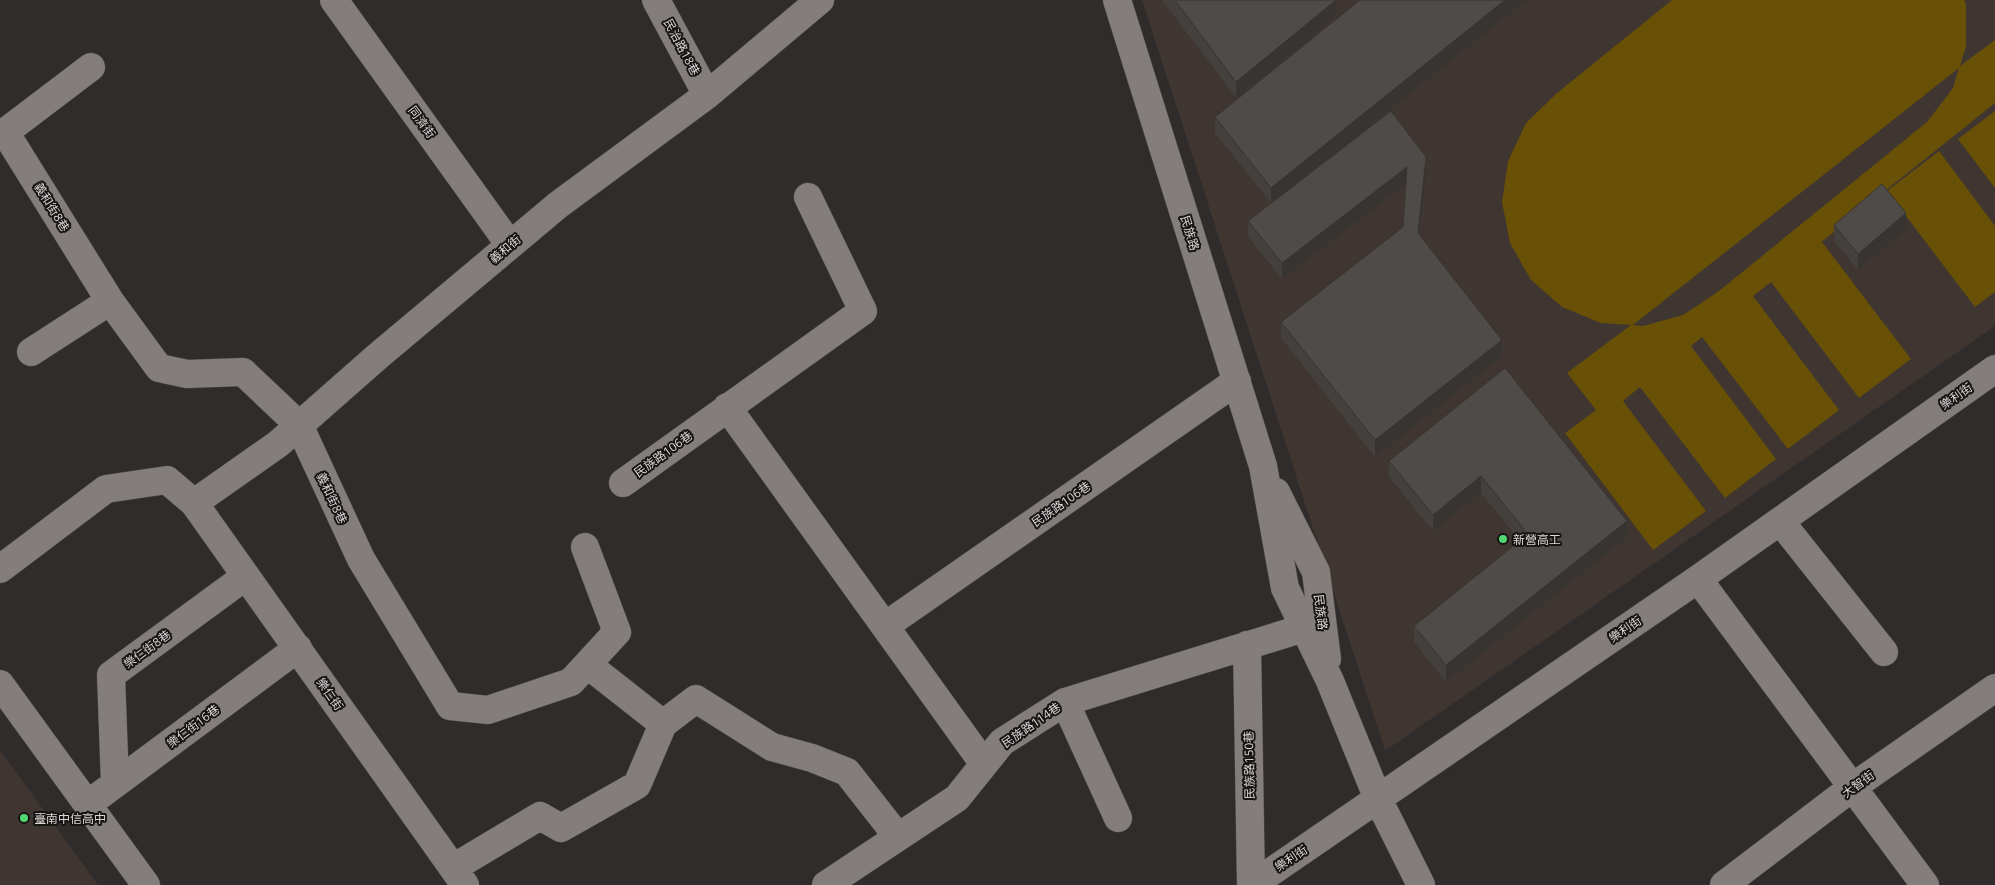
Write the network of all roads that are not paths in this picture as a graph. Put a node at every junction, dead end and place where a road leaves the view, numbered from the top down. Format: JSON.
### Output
{"nodes":[{"id":1,"x":334,"y":0,"type":"edge"},
{"id":2,"x":656,"y":0,"type":"edge"},
{"id":3,"x":820,"y":0,"type":"edge"},
{"id":4,"x":1117,"y":0,"type":"edge"},
{"id":5,"x":91,"y":68,"type":"dead end"},
{"id":6,"x":707,"y":95,"type":"junction"},
{"id":7,"x":3,"y":134,"type":"edge"},
{"id":8,"x":808,"y":198,"type":"dead end"},
{"id":9,"x":510,"y":245,"type":"junction"},
{"id":10,"x":110,"y":300,"type":"junction"},
{"id":11,"x":31,"y":352,"type":"dead end"},
{"id":12,"x":1995,"y":369,"type":"edge"},
{"id":13,"x":1237,"y":381,"type":"junction"},
{"id":14,"x":728,"y":407,"type":"junction"},
{"id":15,"x":299,"y":425,"type":"junction"},
{"id":16,"x":1263,"y":466,"type":"junction"},
{"id":17,"x":623,"y":483,"type":"dead end"},
{"id":18,"x":194,"y":503,"type":"junction"},
{"id":19,"x":1780,"y":521,"type":"junction"},
{"id":20,"x":585,"y":547,"type":"dead end"},
{"id":21,"x":0,"y":569,"type":"edge"},
{"id":22,"x":246,"y":576,"type":"junction"},
{"id":23,"x":1698,"y":579,"type":"junction"},
{"id":24,"x":885,"y":626,"type":"junction"},
{"id":25,"x":1304,"y":628,"type":"junction"},
{"id":26,"x":1247,"y":645,"type":"junction"},
{"id":27,"x":298,"y":648,"type":"junction"},
{"id":28,"x":1884,"y":652,"type":"dead end"},
{"id":29,"x":588,"y":665,"type":"junction"},
{"id":30,"x":1330,"y":681,"type":"junction"},
{"id":31,"x":0,"y":684,"type":"edge"},
{"id":32,"x":1995,"y":688,"type":"edge"},
{"id":33,"x":1064,"y":702,"type":"junction"},
{"id":34,"x":663,"y":724,"type":"junction"},
{"id":35,"x":984,"y":764,"type":"junction"},
{"id":36,"x":115,"y":784,"type":"junction"},
{"id":37,"x":1854,"y":786,"type":"junction"},
{"id":38,"x":1378,"y":799,"type":"junction"},
{"id":39,"x":88,"y":804,"type":"junction"},
{"id":40,"x":1118,"y":818,"type":"dead end"},
{"id":41,"x":898,"y":837,"type":"junction"},
{"id":42,"x":459,"y":876,"type":"edge"},
{"id":43,"x":146,"y":885,"type":"edge"},
{"id":44,"x":826,"y":885,"type":"edge"},
{"id":45,"x":1251,"y":885,"type":"edge"},
{"id":46,"x":1421,"y":885,"type":"edge"},
{"id":47,"x":1724,"y":885,"type":"edge"},
{"id":48,"x":1925,"y":885,"type":"edge"}],
"edges":[{"from":1,"to":9,"type":"street","name":"同濟街"},
{"from":2,"to":6,"type":"street","name":"民治路18巷"},
{"from":3,"to":6,"type":"street","name":"義和街"},
{"from":4,"to":13,"type":"street","name":"民族路"},
{"from":5,"to":7,"type":"street"},
{"from":6,"to":9,"type":"street","name":"義和街"},
{"from":7,"to":10,"type":"street","name":"義和街8巷"},
{"from":8,"to":14,"type":"street","name":"民族路106巷"},
{"from":9,"to":15,"type":"street","name":"義和街"},
{"from":10,"to":11,"type":"street"},
{"from":10,"to":15,"type":"street","name":"義和街8巷"},
{"from":12,"to":19,"type":"street","name":"樂利街"},
{"from":13,"to":16,"type":"street","name":"民族路"},
{"from":13,"to":24,"type":"street","name":"民族路106巷"},
{"from":14,"to":17,"type":"street","name":"民族路106巷"},
{"from":14,"to":24,"type":"street"},
{"from":15,"to":18,"type":"street","name":"義和街"},
{"from":15,"to":29,"type":"street","name":"義和街8巷"},
{"from":16,"to":25,"type":"street","name":"民族路"},
{"from":16,"to":30,"type":"street","name":"民族路"},
{"from":18,"to":21,"type":"street","name":"樂仁街"},
{"from":18,"to":22,"type":"street","name":"樂仁街"},
{"from":19,"to":23,"type":"street","name":"樂利街"},
{"from":19,"to":28,"type":"street"},
{"from":20,"to":29,"type":"street","name":"義和街8巷"},
{"from":22,"to":27,"type":"street","name":"樂仁街"},
{"from":22,"to":36,"type":"street","name":"樂仁街8巷"},
{"from":23,"to":37,"type":"street"},
{"from":23,"to":38,"type":"street","name":"樂利街"},
{"from":24,"to":35,"type":"street"},
{"from":25,"to":26,"type":"street","name":"民族路114巷"},
{"from":25,"to":30,"type":"street","name":"民族路"},
{"from":26,"to":33,"type":"street","name":"民族路114巷"},
{"from":26,"to":45,"type":"street","name":"民族路150巷"},
{"from":27,"to":36,"type":"street","name":"樂仁街16巷"},
{"from":27,"to":42,"type":"street","name":"樂仁街"},
{"from":29,"to":34,"type":"street"},
{"from":30,"to":38,"type":"street","name":"民族路"},
{"from":31,"to":39,"type":"street"},
{"from":32,"to":37,"type":"street","name":"大智街"},
{"from":33,"to":35,"type":"street","name":"民族路114巷"},
{"from":33,"to":40,"type":"street"},
{"from":34,"to":41,"type":"street"},
{"from":34,"to":42,"type":"street"},
{"from":35,"to":41,"type":"street","name":"民族路114巷"},
{"from":36,"to":39,"type":"street","name":"樂仁街16巷"},
{"from":37,"to":47,"type":"street","name":"大智街"},
{"from":37,"to":48,"type":"street"},
{"from":38,"to":45,"type":"street","name":"樂利街"},
{"from":38,"to":46,"type":"street","name":"民族路"},
{"from":39,"to":43,"type":"street"},
{"from":41,"to":44,"type":"street","name":"民族路114巷"}]}
